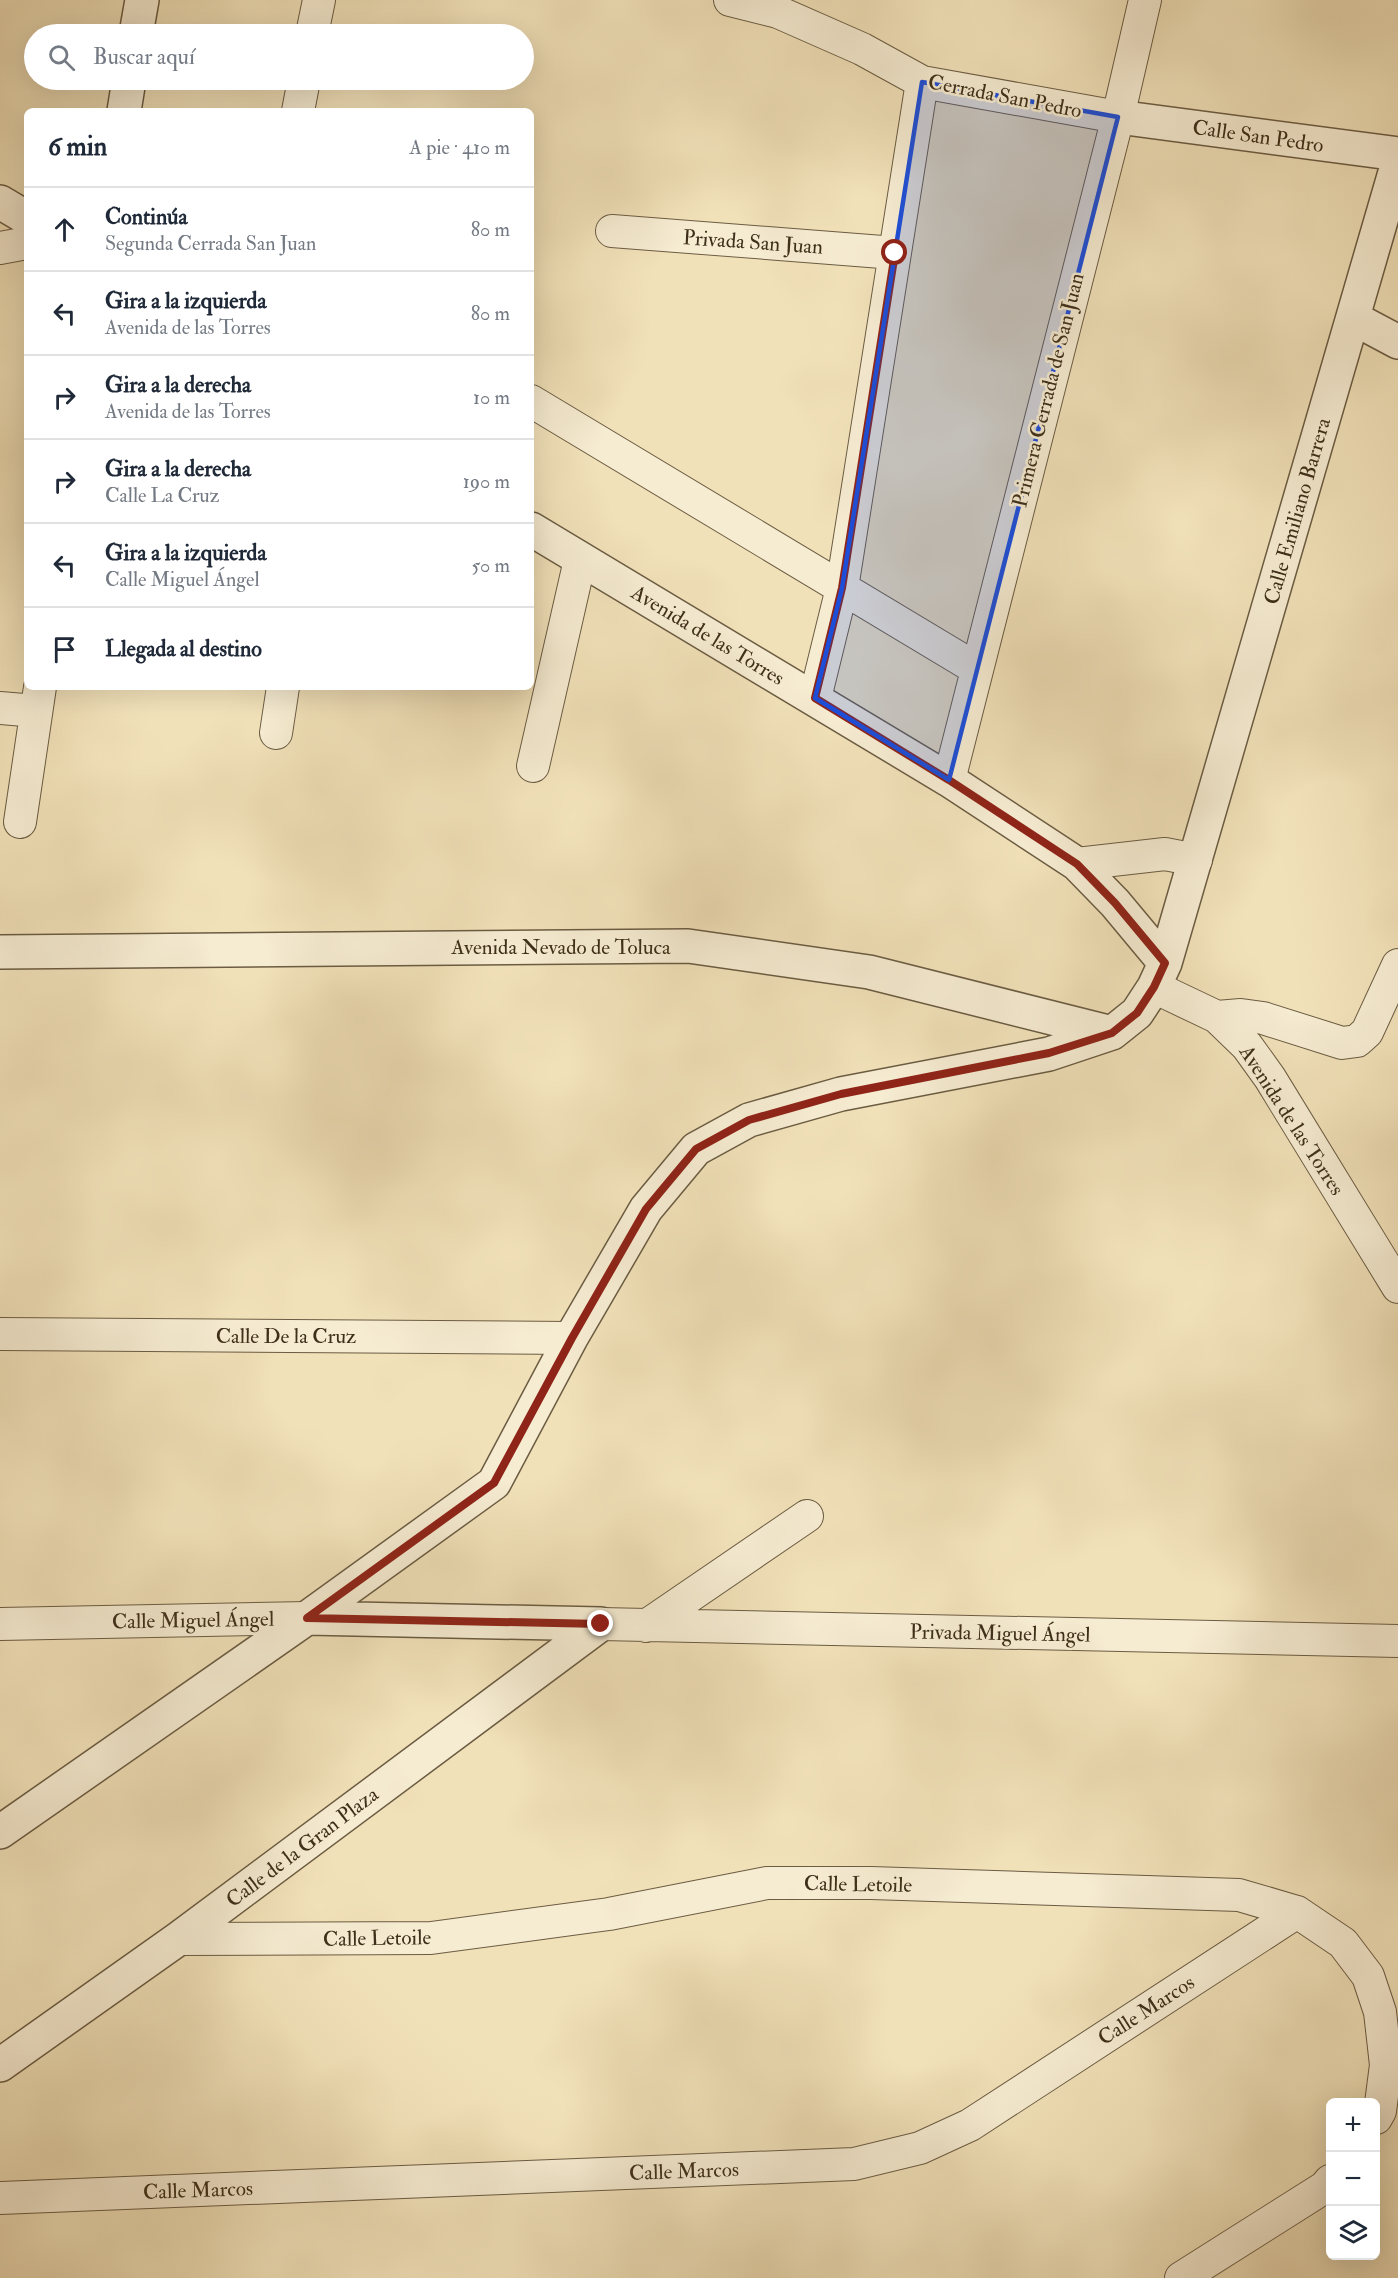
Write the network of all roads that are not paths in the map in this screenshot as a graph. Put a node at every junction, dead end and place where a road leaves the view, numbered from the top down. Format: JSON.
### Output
{"nodes":[{"id":1,"x":142,"y":0,"type":"edge"},
{"id":2,"x":319,"y":0,"type":"edge"},
{"id":3,"x":730,"y":0,"type":"edge"},
{"id":4,"x":1145,"y":0,"type":"edge"},
{"id":5,"x":138,"y":24,"type":"edge"},
{"id":6,"x":314,"y":24,"type":"edge"},
{"id":7,"x":922,"y":82,"type":"junction"},
{"id":8,"x":127,"y":90,"type":"edge"},
{"id":9,"x":302,"y":90,"type":"edge"},
{"id":10,"x":124,"y":108,"type":"edge"},
{"id":11,"x":299,"y":108,"type":"edge"},
{"id":12,"x":1118,"y":117,"type":"junction"},
{"id":13,"x":1398,"y":154,"type":"edge"},
{"id":14,"x":1398,"y":162,"type":"edge"},
{"id":15,"x":0,"y":202,"type":"edge"},
{"id":16,"x":24,"y":216,"type":"edge"},
{"id":17,"x":612,"y":231,"type":"dead end"},
{"id":18,"x":24,"y":244,"type":"edge"},
{"id":19,"x":0,"y":248,"type":"edge"},
{"id":20,"x":895,"y":253,"type":"junction"},
{"id":21,"x":1353,"y":318,"type":"junction"},
{"id":22,"x":1398,"y":342,"type":"edge"},
{"id":23,"x":534,"y":403,"type":"edge"},
{"id":24,"x":534,"y":531,"type":"edge"},
{"id":25,"x":580,"y":560,"type":"junction"},
{"id":26,"x":842,"y":588,"type":"junction"},
{"id":27,"x":977,"y":669,"type":"junction"},
{"id":28,"x":283,"y":690,"type":"edge"},
{"id":29,"x":815,"y":698,"type":"junction"},
{"id":30,"x":38,"y":699,"type":"edge"},
{"id":31,"x":0,"y":708,"type":"edge"},
{"id":32,"x":276,"y":733,"type":"dead end"},
{"id":33,"x":533,"y":766,"type":"dead end"},
{"id":34,"x":949,"y":780,"type":"junction"},
{"id":35,"x":20,"y":822,"type":"dead end"},
{"id":36,"x":1196,"y":860,"type":"junction"},
{"id":37,"x":1077,"y":864,"type":"junction"},
{"id":38,"x":0,"y":952,"type":"edge"},
{"id":39,"x":1398,"y":965,"type":"edge"},
{"id":40,"x":1142,"y":999,"type":"junction"},
{"id":41,"x":1216,"y":1017,"type":"junction"},
{"id":42,"x":1398,"y":1287,"type":"edge"},
{"id":43,"x":0,"y":1334,"type":"edge"},
{"id":44,"x":572,"y":1338,"type":"junction"},
{"id":45,"x":807,"y":1516,"type":"dead end"},
{"id":46,"x":307,"y":1618,"type":"junction"},
{"id":47,"x":0,"y":1624,"type":"edge"},
{"id":48,"x":601,"y":1624,"type":"junction"},
{"id":49,"x":646,"y":1626,"type":"junction"},
{"id":50,"x":1398,"y":1641,"type":"edge"},
{"id":51,"x":0,"y":1832,"type":"edge"},
{"id":52,"x":1297,"y":1912,"type":"junction"},
{"id":53,"x":178,"y":1939,"type":"junction"},
{"id":54,"x":0,"y":2065,"type":"edge"},
{"id":55,"x":1384,"y":2110,"type":"edge"},
{"id":56,"x":1326,"y":2186,"type":"edge"},
{"id":57,"x":0,"y":2198,"type":"edge"},
{"id":58,"x":1181,"y":2278,"type":"edge"}],
"edges":[{"from":1,"to":5,"type":"street"},
{"from":2,"to":6,"type":"street"},
{"from":3,"to":7,"type":"street","name":"Cerrada San Pedro"},
{"from":4,"to":12,"type":"street","name":"Primera Cerrada de San Juan"},
{"from":7,"to":12,"type":"street","name":"Cerrada San Pedro"},
{"from":7,"to":20,"type":"street"},
{"from":8,"to":10,"type":"street"},
{"from":9,"to":11,"type":"street"},
{"from":12,"to":13,"type":"street","name":"Calle San Pedro"},
{"from":12,"to":27,"type":"street","name":"Primera Cerrada de San Juan"},
{"from":14,"to":21,"type":"street","name":"Calle Emiliano Barrera"},
{"from":15,"to":16,"type":"street"},
{"from":17,"to":20,"type":"street","name":"Privada San Juan"},
{"from":18,"to":19,"type":"street"},
{"from":20,"to":26,"type":"street"},
{"from":21,"to":22,"type":"street"},
{"from":21,"to":36,"type":"street","name":"Calle Emiliano Barrera"},
{"from":23,"to":26,"type":"street"},
{"from":24,"to":25,"type":"street","name":"Avenida de las Torres"},
{"from":25,"to":29,"type":"street","name":"Avenida de las Torres"},
{"from":25,"to":33,"type":"street"},
{"from":26,"to":27,"type":"street"},
{"from":26,"to":29,"type":"street"},
{"from":27,"to":34,"type":"street","name":"Primera Cerrada de San Juan"},
{"from":28,"to":32,"type":"street"},
{"from":29,"to":34,"type":"street","name":"Avenida de las Torres"},
{"from":30,"to":31,"type":"street"},
{"from":30,"to":35,"type":"street"},
{"from":34,"to":37,"type":"street","name":"Avenida de las Torres"},
{"from":36,"to":37,"type":"street"},
{"from":36,"to":40,"type":"street"},
{"from":37,"to":40,"type":"street","name":"Avenida de las Torres"},
{"from":38,"to":40,"type":"street","name":"Avenida Nevado de Toluca"},
{"from":39,"to":41,"type":"street"},
{"from":40,"to":41,"type":"street","name":"Avenida de las Torres"},
{"from":40,"to":44,"type":"street"},
{"from":41,"to":42,"type":"street","name":"Avenida de las Torres"},
{"from":43,"to":44,"type":"street","name":"Calle De la Cruz"},
{"from":44,"to":46,"type":"street"},
{"from":45,"to":49,"type":"street"},
{"from":46,"to":47,"type":"street","name":"Calle Miguel Ángel"},
{"from":46,"to":48,"type":"street","name":"Calle Miguel Ángel"},
{"from":46,"to":51,"type":"street"},
{"from":48,"to":49,"type":"street","name":"Privada Miguel Ángel"},
{"from":48,"to":53,"type":"street","name":"Calle de la Gran Plaza"},
{"from":49,"to":50,"type":"street","name":"Privada Miguel Ángel"},
{"from":52,"to":53,"type":"street","name":"Calle Letoile"},
{"from":52,"to":55,"type":"street","name":"Calle Letoile"},
{"from":52,"to":57,"type":"street","name":"Calle Marcos"},
{"from":53,"to":54,"type":"street","name":"Calle de la Gran Plaza"},
{"from":56,"to":58,"type":"street"}]}
